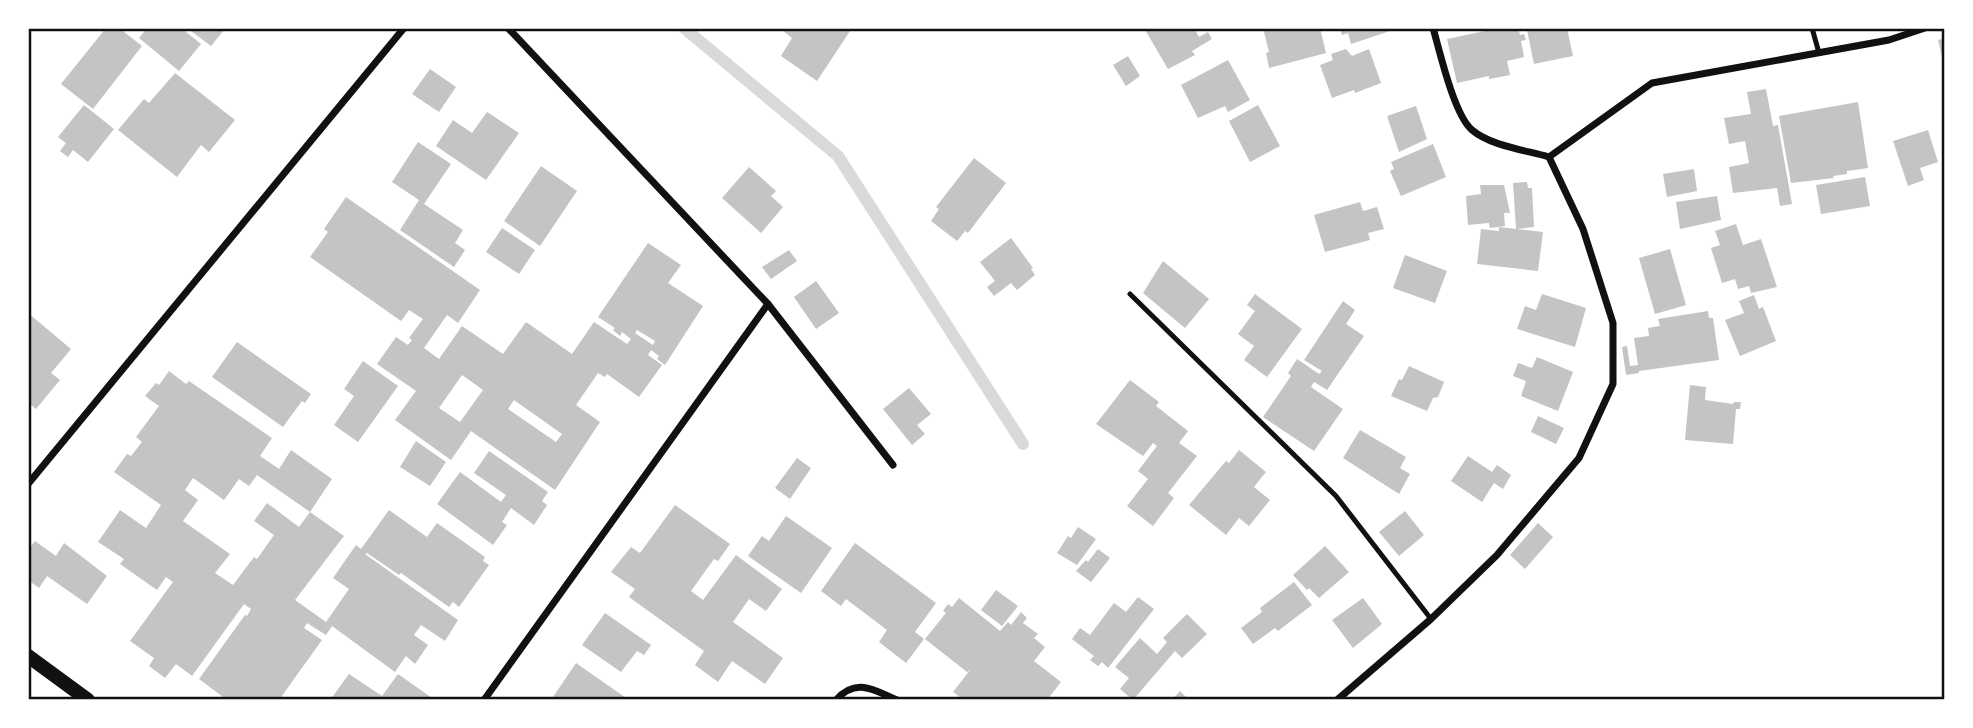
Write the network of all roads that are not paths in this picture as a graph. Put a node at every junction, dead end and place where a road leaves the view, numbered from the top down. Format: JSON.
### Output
{"nodes":[{"id":1,"x":404,"y":28,"type":"edge"},
{"id":2,"x":508,"y":28,"type":"edge"},
{"id":3,"x":1433,"y":28,"type":"edge"},
{"id":4,"x":1812,"y":28,"type":"edge"},
{"id":5,"x":1924,"y":28,"type":"edge"},
{"id":6,"x":1819,"y":52,"type":"junction"},
{"id":7,"x":1549,"y":157,"type":"junction"},
{"id":8,"x":1130,"y":294,"type":"dead end"},
{"id":9,"x":768,"y":304,"type":"junction"},
{"id":10,"x":893,"y":465,"type":"dead end"},
{"id":11,"x":28,"y":484,"type":"edge"},
{"id":12,"x":1431,"y":619,"type":"junction"},
{"id":13,"x":28,"y":656,"type":"edge"},
{"id":14,"x":88,"y":700,"type":"edge"},
{"id":15,"x":484,"y":700,"type":"edge"},
{"id":16,"x":836,"y":700,"type":"edge"},
{"id":17,"x":897,"y":700,"type":"edge"},
{"id":18,"x":1337,"y":700,"type":"edge"}],
"edges":[{"from":1,"to":11,"type":"street"},
{"from":2,"to":9,"type":"street"},
{"from":3,"to":7,"type":"street"},
{"from":4,"to":6,"type":"lane"},
{"from":5,"to":6,"type":"street"},
{"from":6,"to":7,"type":"street"},
{"from":7,"to":12,"type":"street"},
{"from":8,"to":12,"type":"lane"},
{"from":9,"to":10,"type":"street"},
{"from":9,"to":15,"type":"street"},
{"from":12,"to":18,"type":"street"},
{"from":13,"to":14,"type":"main road"},
{"from":16,"to":17,"type":"street"}]}
